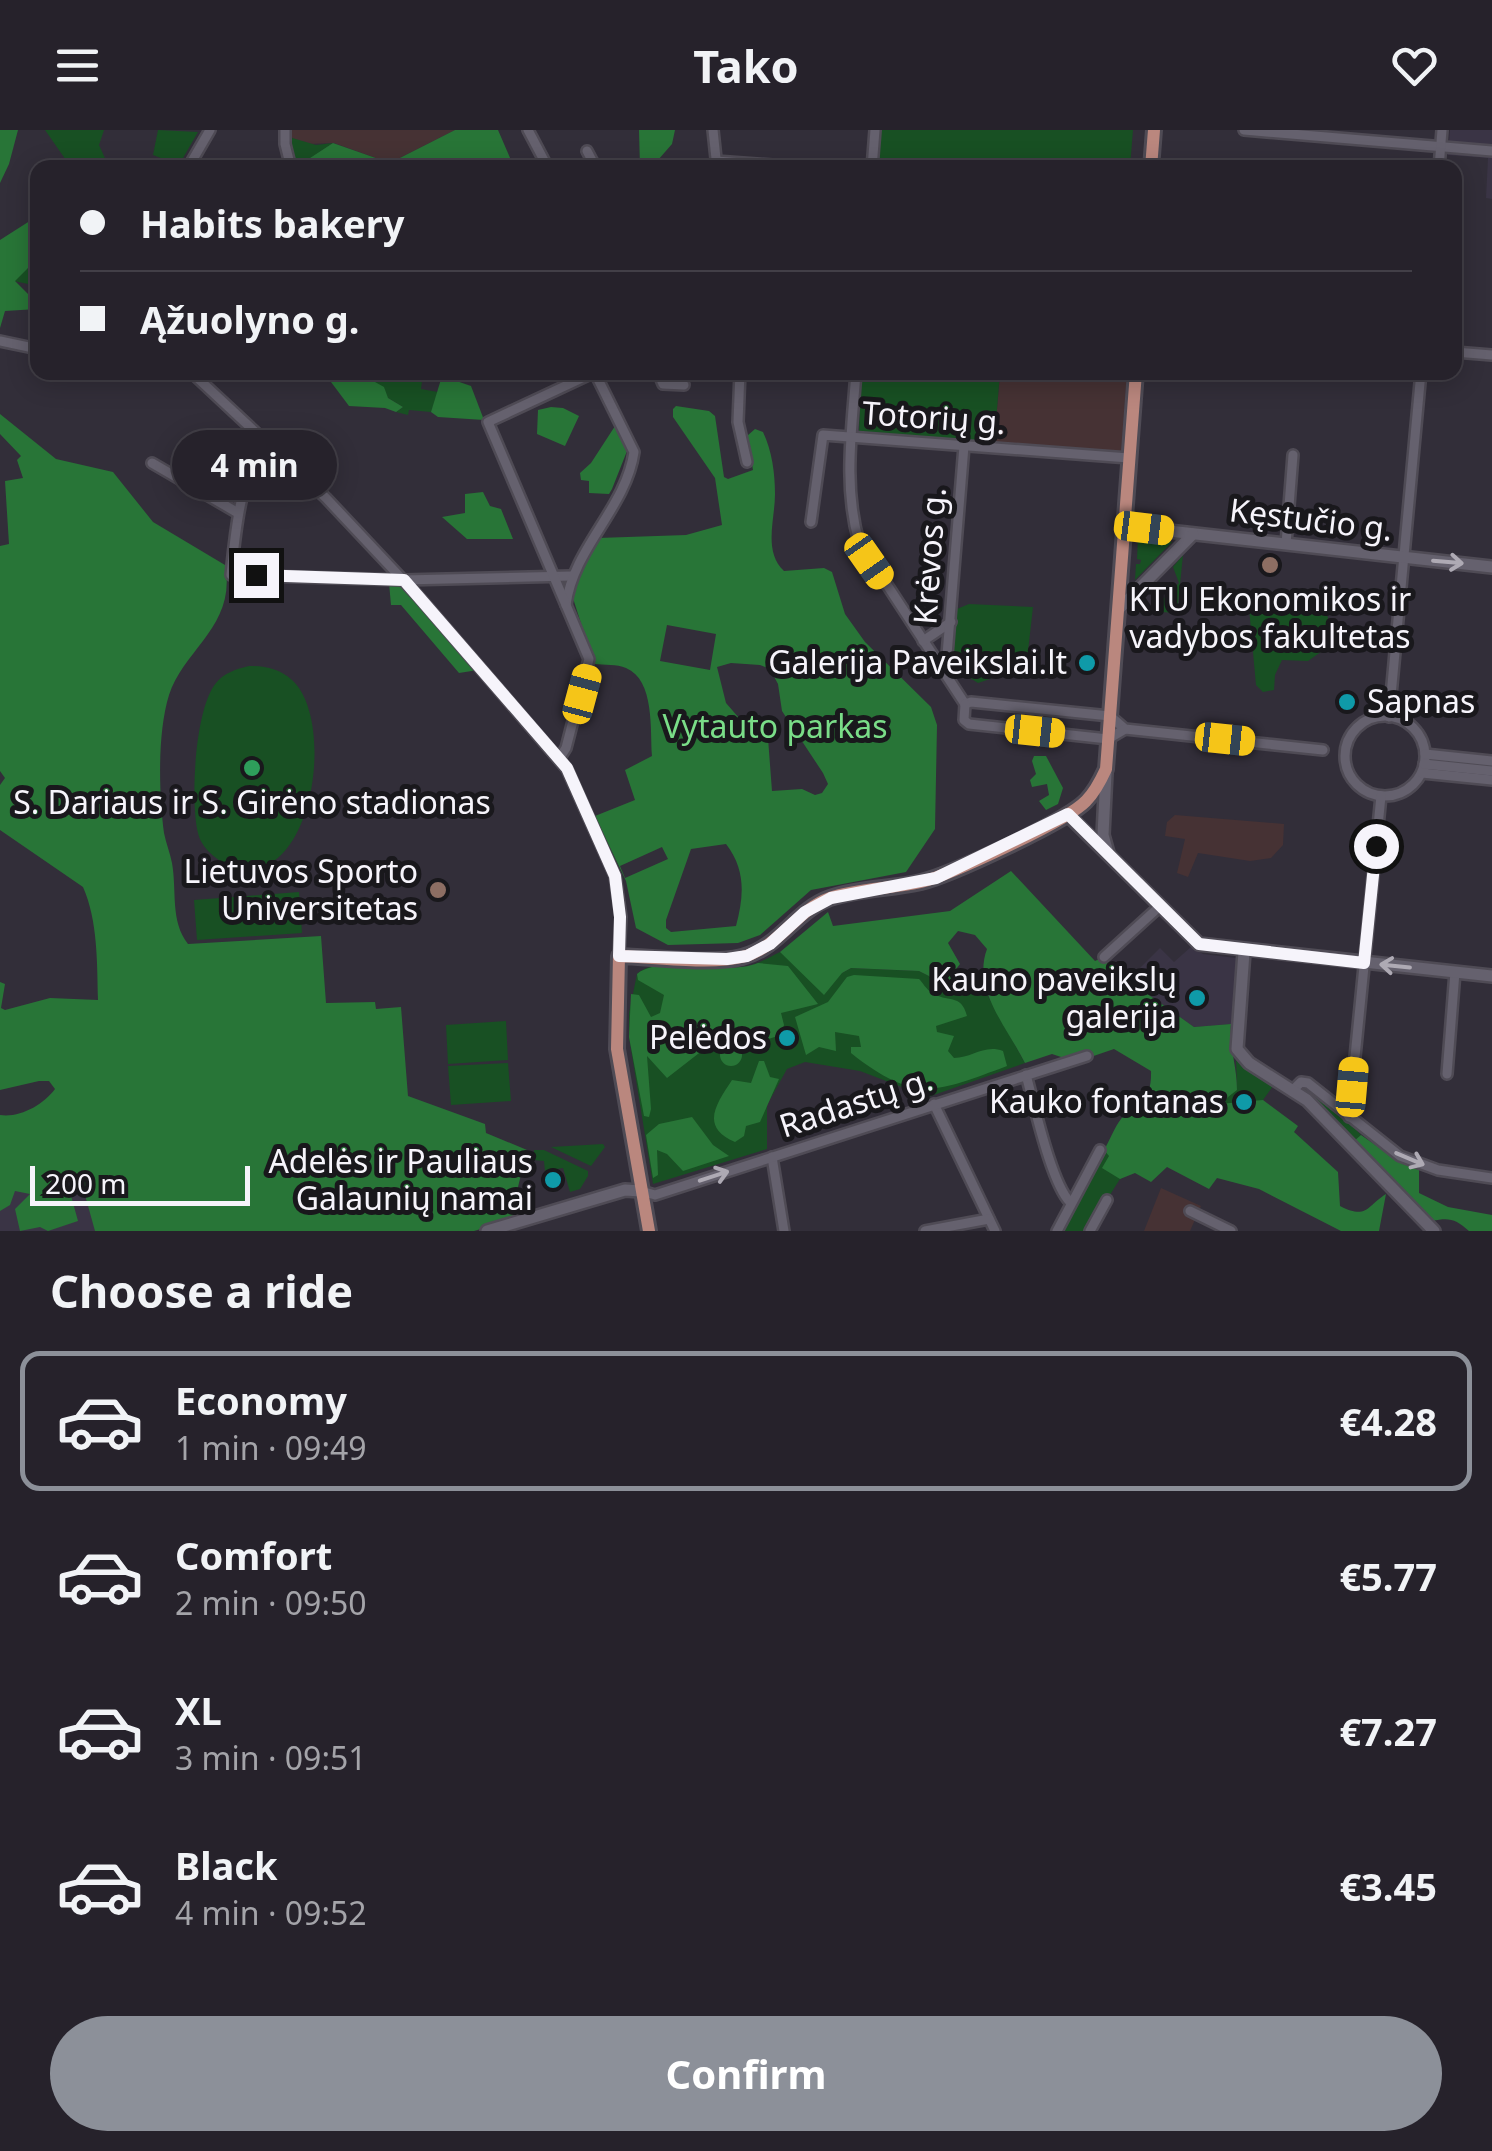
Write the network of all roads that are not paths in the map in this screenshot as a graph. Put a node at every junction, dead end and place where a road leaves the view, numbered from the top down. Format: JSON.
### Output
{"nodes":[{"id":1,"x":210,"y":130,"type":"edge"},
{"id":2,"x":285,"y":130,"type":"edge"},
{"id":3,"x":528,"y":130,"type":"edge"},
{"id":4,"x":713,"y":130,"type":"edge"},
{"id":5,"x":875,"y":130,"type":"edge"},
{"id":6,"x":1154,"y":130,"type":"edge"},
{"id":7,"x":1244,"y":130,"type":"edge"},
{"id":8,"x":1442,"y":130,"type":"edge"},
{"id":9,"x":1440,"y":147,"type":"junction"},
{"id":10,"x":587,"y":151,"type":"dead end"},
{"id":11,"x":1492,"y":152,"type":"edge"},
{"id":12,"x":193,"y":160,"type":"edge"},
{"id":13,"x":288,"y":160,"type":"edge"},
{"id":14,"x":544,"y":160,"type":"edge"},
{"id":15,"x":592,"y":160,"type":"edge"},
{"id":16,"x":717,"y":160,"type":"edge"},
{"id":17,"x":873,"y":160,"type":"edge"},
{"id":18,"x":1152,"y":160,"type":"edge"},
{"id":19,"x":1439,"y":160,"type":"edge"},
{"id":20,"x":0,"y":341,"type":"edge"},
{"id":21,"x":30,"y":347,"type":"edge"},
{"id":22,"x":1462,"y":353,"type":"edge"},
{"id":23,"x":1492,"y":356,"type":"edge"},
{"id":24,"x":198,"y":380,"type":"edge"},
{"id":25,"x":582,"y":380,"type":"edge"},
{"id":26,"x":599,"y":380,"type":"edge"},
{"id":27,"x":661,"y":380,"type":"edge"},
{"id":28,"x":740,"y":380,"type":"edge"},
{"id":29,"x":855,"y":380,"type":"edge"},
{"id":30,"x":1135,"y":380,"type":"edge"},
{"id":31,"x":1420,"y":380,"type":"edge"},
{"id":32,"x":684,"y":385,"type":"dead end"},
{"id":33,"x":851,"y":437,"type":"junction"},
{"id":34,"x":266,"y":441,"type":"junction"},
{"id":35,"x":964,"y":446,"type":"junction"},
{"id":36,"x":1294,"y":455,"type":"dead end"},
{"id":37,"x":1130,"y":458,"type":"junction"},
{"id":38,"x":746,"y":462,"type":"dead end"},
{"id":39,"x":152,"y":463,"type":"dead end"},
{"id":40,"x":238,"y":514,"type":"junction"},
{"id":41,"x":812,"y":522,"type":"dead end"},
{"id":42,"x":1124,"y":526,"type":"junction"},
{"id":43,"x":1193,"y":534,"type":"junction"},
{"id":44,"x":1286,"y":544,"type":"junction"},
{"id":45,"x":1404,"y":558,"type":"junction"},
{"id":46,"x":1492,"y":566,"type":"edge"},
{"id":47,"x":571,"y":576,"type":"junction"},
{"id":48,"x":553,"y":577,"type":"junction"},
{"id":49,"x":404,"y":580,"type":"junction"},
{"id":50,"x":566,"y":607,"type":"junction"},
{"id":51,"x":1118,"y":610,"type":"junction"},
{"id":52,"x":951,"y":622,"type":"junction"},
{"id":53,"x":923,"y":642,"type":"junction"},
{"id":54,"x":940,"y":667,"type":"junction"},
{"id":55,"x":965,"y":704,"type":"junction"},
{"id":56,"x":1110,"y":716,"type":"junction"},
{"id":57,"x":1389,"y":717,"type":"junction"},
{"id":58,"x":1125,"y":729,"type":"junction"},
{"id":59,"x":1108,"y":739,"type":"junction"},
{"id":60,"x":1324,"y":750,"type":"dead end"},
{"id":61,"x":559,"y":759,"type":"junction"},
{"id":62,"x":1492,"y":760,"type":"edge"},
{"id":63,"x":1424,"y":763,"type":"junction"},
{"id":64,"x":1106,"y":769,"type":"junction"},
{"id":65,"x":1492,"y":771,"type":"edge"},
{"id":66,"x":1492,"y":780,"type":"edge"},
{"id":67,"x":1381,"y":796,"type":"junction"},
{"id":68,"x":1068,"y":814,"type":"junction"},
{"id":69,"x":1108,"y":852,"type":"junction"},
{"id":70,"x":1159,"y":907,"type":"junction"},
{"id":71,"x":1244,"y":952,"type":"junction"},
{"id":72,"x":619,"y":956,"type":"junction"},
{"id":73,"x":1104,"y":957,"type":"dead end"},
{"id":74,"x":1364,"y":963,"type":"junction"},
{"id":75,"x":1455,"y":972,"type":"junction"},
{"id":76,"x":1492,"y":976,"type":"edge"},
{"id":77,"x":1087,"y":1056,"type":"dead end"},
{"id":78,"x":1446,"y":1074,"type":"dead end"},
{"id":79,"x":1026,"y":1075,"type":"junction"},
{"id":80,"x":1294,"y":1089,"type":"junction"},
{"id":81,"x":934,"y":1104,"type":"junction"},
{"id":82,"x":1349,"y":1117,"type":"junction"},
{"id":83,"x":1100,"y":1150,"type":"dead end"},
{"id":84,"x":772,"y":1157,"type":"junction"},
{"id":85,"x":1492,"y":1178,"type":"edge"},
{"id":86,"x":641,"y":1191,"type":"junction"},
{"id":87,"x":1107,"y":1200,"type":"dead end"},
{"id":88,"x":1070,"y":1202,"type":"junction"},
{"id":89,"x":1190,"y":1211,"type":"dead end"},
{"id":90,"x":989,"y":1218,"type":"junction"},
{"id":91,"x":487,"y":1231,"type":"edge"},
{"id":92,"x":649,"y":1231,"type":"edge"},
{"id":93,"x":784,"y":1231,"type":"edge"},
{"id":94,"x":925,"y":1231,"type":"edge"},
{"id":95,"x":995,"y":1231,"type":"edge"},
{"id":96,"x":1057,"y":1231,"type":"edge"},
{"id":97,"x":1090,"y":1231,"type":"edge"},
{"id":98,"x":1231,"y":1231,"type":"edge"},
{"id":99,"x":1434,"y":1231,"type":"edge"}],
"edges":[{"from":1,"to":12,"type":"street"},
{"from":2,"to":13,"type":"street"},
{"from":3,"to":14,"type":"street"},
{"from":4,"to":16,"type":"street"},
{"from":5,"to":17,"type":"street"},
{"from":6,"to":18,"type":"main road"},
{"from":7,"to":9,"type":"street"},
{"from":8,"to":9,"type":"street"},
{"from":9,"to":11,"type":"street"},
{"from":9,"to":19,"type":"street"},
{"from":10,"to":15,"type":"street"},
{"from":20,"to":21,"type":"street"},
{"from":22,"to":23,"type":"street"},
{"from":24,"to":34,"type":"street"},
{"from":25,"to":48,"type":"street"},
{"from":26,"to":47,"type":"street"},
{"from":27,"to":32,"type":"street"},
{"from":28,"to":38,"type":"street"},
{"from":29,"to":33,"type":"street"},
{"from":30,"to":37,"type":"main road"},
{"from":31,"to":45,"type":"street"},
{"from":33,"to":35,"type":"street","name":"Totorių g."},
{"from":33,"to":41,"type":"street","name":"Totorių g."},
{"from":33,"to":53,"type":"street"},
{"from":34,"to":40,"type":"street"},
{"from":34,"to":49,"type":"street"},
{"from":35,"to":37,"type":"street","name":"Totorių g."},
{"from":35,"to":52,"type":"street","name":"Krėvos g."},
{"from":36,"to":44,"type":"street"},
{"from":37,"to":42,"type":"main road"},
{"from":39,"to":40,"type":"street"},
{"from":40,"to":49,"type":"street"},
{"from":42,"to":43,"type":"street","name":"Kęstučio g."},
{"from":42,"to":51,"type":"main road"},
{"from":43,"to":44,"type":"street","name":"Kęstučio g."},
{"from":43,"to":51,"type":"street"},
{"from":44,"to":45,"type":"street","name":"Kęstučio g."},
{"from":45,"to":46,"type":"street","name":"Kęstučio g.","one_way":true},
{"from":45,"to":57,"type":"street"},
{"from":47,"to":48,"type":"street"},
{"from":47,"to":50,"type":"street"},
{"from":48,"to":49,"type":"street"},
{"from":48,"to":50,"type":"street"},
{"from":49,"to":61,"type":"street"},
{"from":50,"to":61,"type":"street"},
{"from":51,"to":56,"type":"main road"},
{"from":52,"to":53,"type":"street"},
{"from":52,"to":54,"type":"street","name":"Krėvos g."},
{"from":53,"to":54,"type":"street"},
{"from":54,"to":55,"type":"street"},
{"from":55,"to":56,"type":"street"},
{"from":55,"to":59,"type":"street"},
{"from":56,"to":58,"type":"street"},
{"from":56,"to":59,"type":"main road"},
{"from":57,"to":63,"type":"street"},
{"from":57,"to":67,"type":"street"},
{"from":58,"to":59,"type":"street"},
{"from":58,"to":60,"type":"street"},
{"from":59,"to":64,"type":"main road"},
{"from":61,"to":72,"type":"street"},
{"from":62,"to":63,"type":"street"},
{"from":63,"to":65,"type":"street"},
{"from":63,"to":66,"type":"street"},
{"from":63,"to":67,"type":"street"},
{"from":64,"to":68,"type":"main road"},
{"from":64,"to":69,"type":"street"},
{"from":67,"to":74,"type":"street"},
{"from":68,"to":69,"type":"street"},
{"from":68,"to":72,"type":"main road"},
{"from":69,"to":70,"type":"street"},
{"from":70,"to":71,"type":"street"},
{"from":70,"to":73,"type":"street"},
{"from":71,"to":74,"type":"street"},
{"from":71,"to":80,"type":"street"},
{"from":72,"to":86,"type":"main road"},
{"from":75,"to":74,"type":"street","one_way":true},
{"from":74,"to":82,"type":"street"},
{"from":75,"to":76,"type":"street"},
{"from":75,"to":78,"type":"street"},
{"from":77,"to":79,"type":"street","name":"Radastų g."},
{"from":79,"to":81,"type":"street","name":"Radastų g."},
{"from":79,"to":88,"type":"street"},
{"from":80,"to":82,"type":"street"},
{"from":80,"to":99,"type":"street"},
{"from":81,"to":84,"type":"street","name":"Radastų g."},
{"from":81,"to":90,"type":"street"},
{"from":82,"to":85,"type":"street","one_way":true},
{"from":83,"to":88,"type":"street"},
{"from":86,"to":84,"type":"street","name":"Radastų g.","one_way":true},
{"from":84,"to":93,"type":"street"},
{"from":86,"to":91,"type":"street"},
{"from":86,"to":92,"type":"main road"},
{"from":87,"to":97,"type":"street"},
{"from":88,"to":96,"type":"street"},
{"from":89,"to":98,"type":"street"},
{"from":90,"to":94,"type":"street"},
{"from":90,"to":95,"type":"street"}]}
